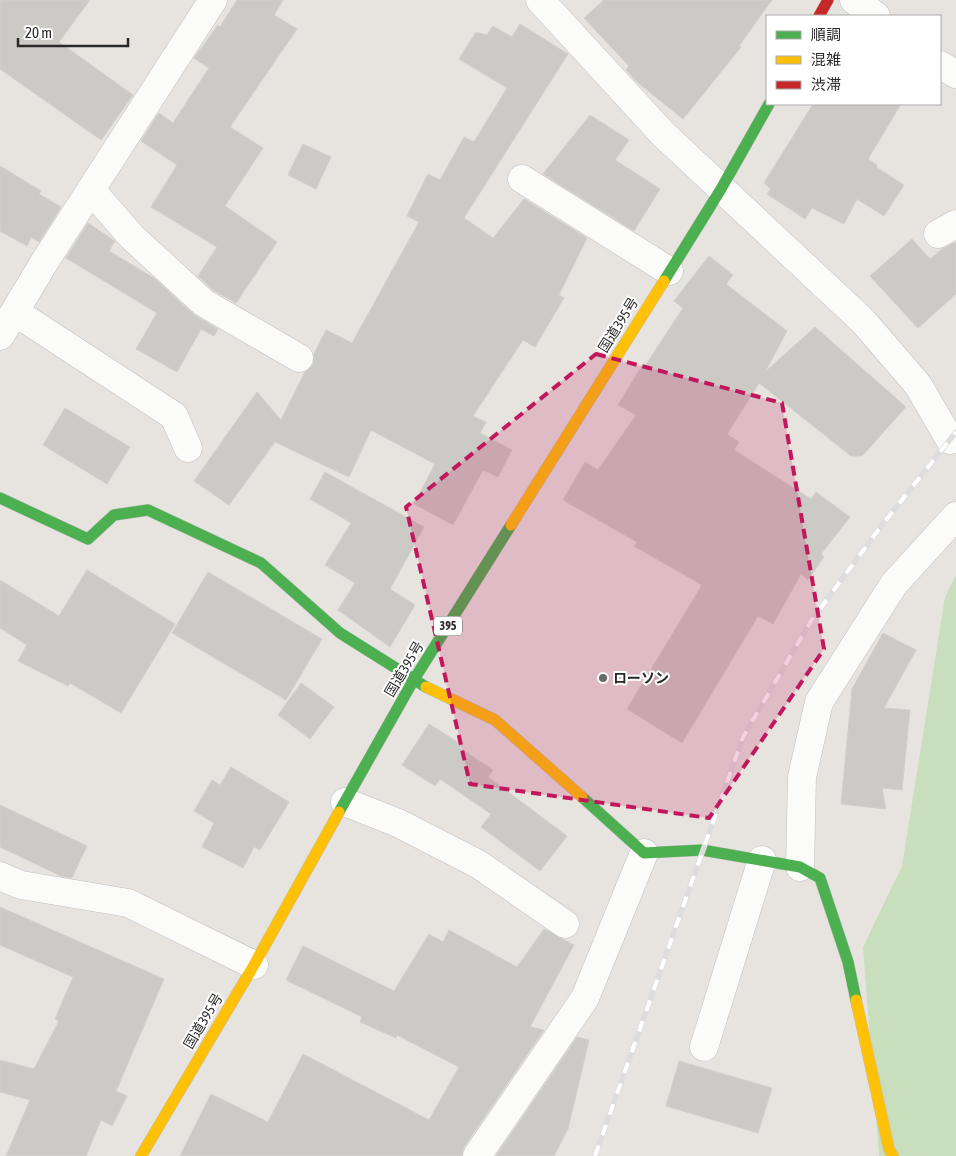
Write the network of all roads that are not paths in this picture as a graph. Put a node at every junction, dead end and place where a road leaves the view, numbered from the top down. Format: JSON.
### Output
{"nodes":[{"id":1,"x":213,"y":0,"type":"edge"},
{"id":2,"x":540,"y":0,"type":"edge"},
{"id":3,"x":828,"y":0,"type":"edge"},
{"id":4,"x":854,"y":0,"type":"edge"},
{"id":5,"x":819,"y":15,"type":"edge"},
{"id":6,"x":875,"y":15,"type":"edge"},
{"id":7,"x":941,"y":66,"type":"edge"},
{"id":8,"x":956,"y":74,"type":"edge"},
{"id":9,"x":768,"y":105,"type":"edge"},
{"id":10,"x":522,"y":179,"type":"dead end"},
{"id":11,"x":721,"y":189,"type":"junction"},
{"id":12,"x":91,"y":190,"type":"junction"},
{"id":13,"x":669,"y":271,"type":"junction"},
{"id":14,"x":15,"y":312,"type":"junction"},
{"id":15,"x":0,"y":336,"type":"edge"},
{"id":16,"x":299,"y":358,"type":"dead end"},
{"id":17,"x":950,"y":440,"type":"dead end"},
{"id":18,"x":188,"y":448,"type":"dead end"},
{"id":19,"x":0,"y":498,"type":"edge"},
{"id":20,"x":956,"y":516,"type":"edge"},
{"id":21,"x":414,"y":681,"type":"junction"},
{"id":22,"x":345,"y":802,"type":"junction"},
{"id":23,"x":644,"y":853,"type":"junction"},
{"id":24,"x":762,"y":860,"type":"junction"},
{"id":25,"x":800,"y":867,"type":"junction"},
{"id":26,"x":0,"y":876,"type":"edge"},
{"id":27,"x":565,"y":924,"type":"dead end"},
{"id":28,"x":254,"y":966,"type":"junction"},
{"id":29,"x":704,"y":1047,"type":"dead end"},
{"id":30,"x":141,"y":1156,"type":"edge"},
{"id":31,"x":477,"y":1156,"type":"edge"},
{"id":32,"x":894,"y":1156,"type":"edge"}],
"edges":[{"from":1,"to":12,"type":"street"},
{"from":2,"to":11,"type":"street"},
{"from":3,"to":5,"type":"main road"},
{"from":4,"to":6,"type":"street"},
{"from":7,"to":8,"type":"street"},
{"from":9,"to":11,"type":"main road","name":"国道395号","number":"395"},
{"from":10,"to":13,"type":"street"},
{"from":11,"to":13,"type":"main road","name":"国道395号","number":"395"},
{"from":11,"to":17,"type":"street"},
{"from":12,"to":14,"type":"street"},
{"from":12,"to":16,"type":"street"},
{"from":13,"to":21,"type":"main road","name":"国道395号","number":"395"},
{"from":14,"to":15,"type":"street"},
{"from":14,"to":18,"type":"street"},
{"from":19,"to":21,"type":"main road"},
{"from":20,"to":25,"type":"street"},
{"from":21,"to":22,"type":"main road","name":"国道395号","number":"395"},
{"from":21,"to":23,"type":"main road"},
{"from":22,"to":27,"type":"street"},
{"from":22,"to":28,"type":"main road","name":"国道395号","number":"395"},
{"from":23,"to":24,"type":"main road"},
{"from":23,"to":31,"type":"street"},
{"from":24,"to":25,"type":"main road"},
{"from":24,"to":29,"type":"street"},
{"from":25,"to":32,"type":"main road"},
{"from":26,"to":28,"type":"street"},
{"from":28,"to":30,"type":"main road","name":"国道395号","number":"395"}]}
